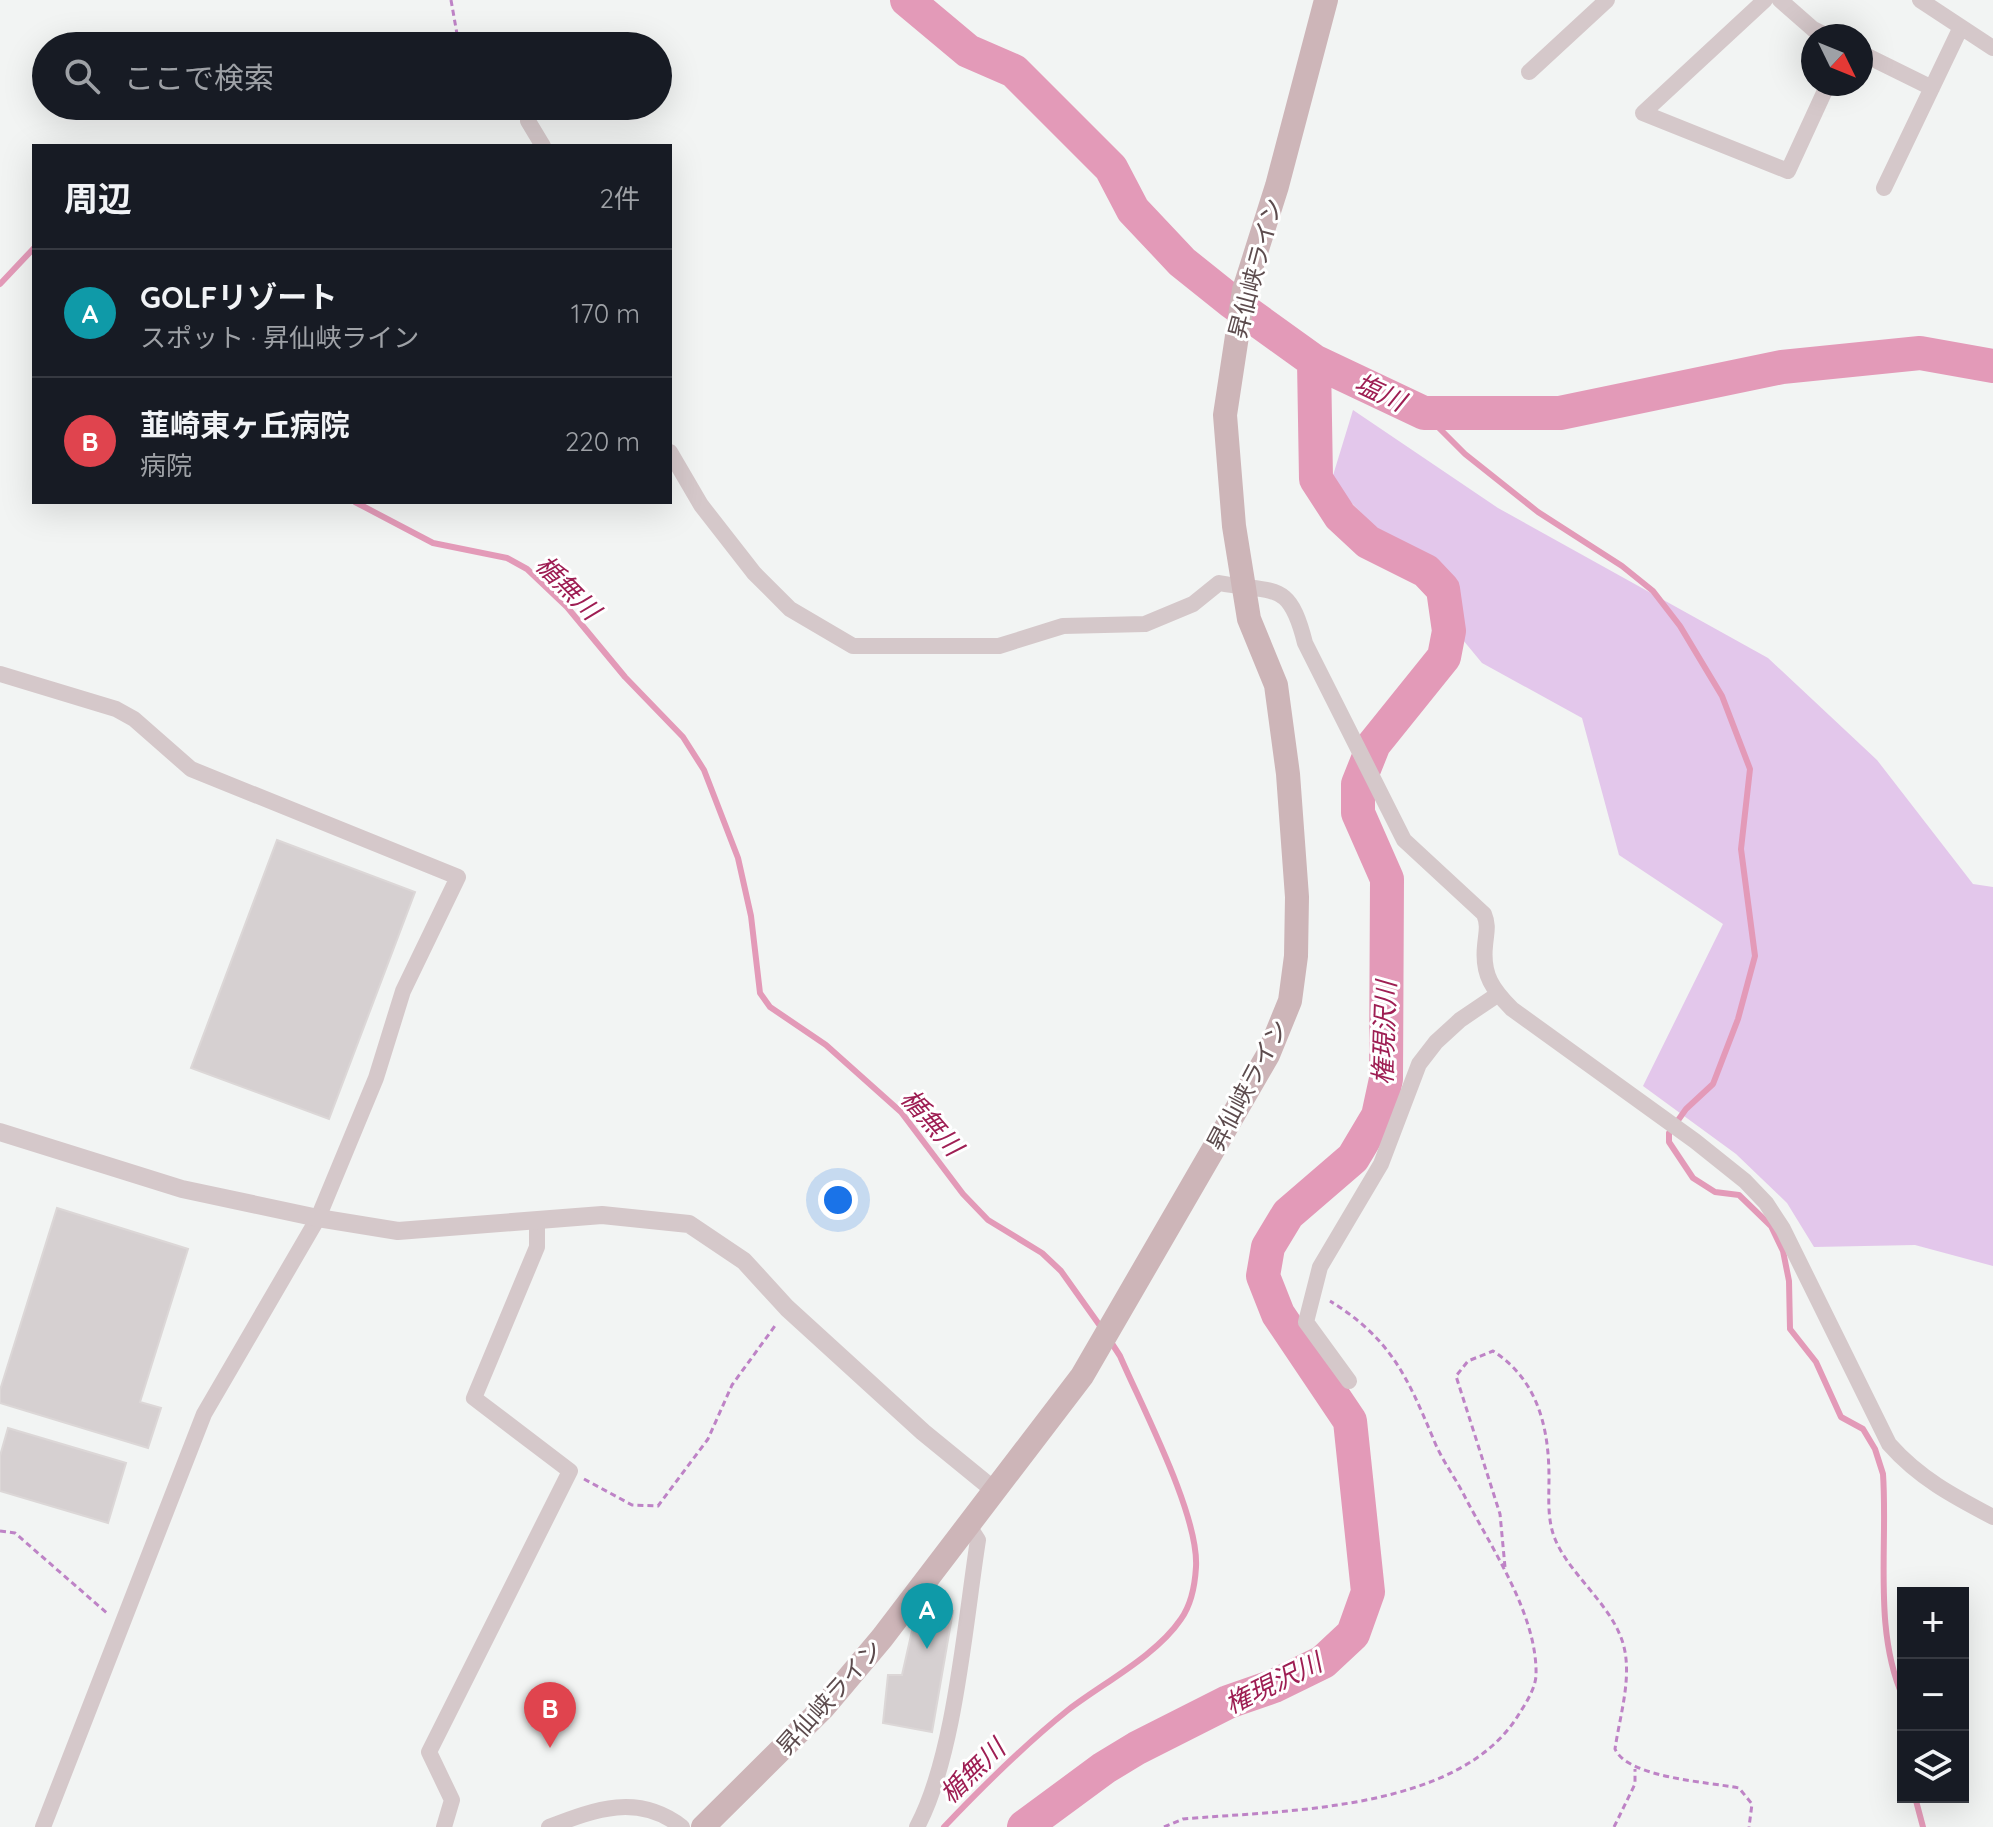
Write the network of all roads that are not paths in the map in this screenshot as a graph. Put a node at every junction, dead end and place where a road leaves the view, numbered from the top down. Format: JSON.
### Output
{"nodes":[{"id":1,"x":1607,"y":0,"type":"edge"},
{"id":2,"x":1765,"y":0,"type":"edge"},
{"id":3,"x":1780,"y":0,"type":"edge"},
{"id":4,"x":1920,"y":0,"type":"edge"},
{"id":5,"x":1324,"y":10,"type":"edge"},
{"id":6,"x":1807,"y":24,"type":"edge"},
{"id":7,"x":1961,"y":27,"type":"junction"},
{"id":8,"x":1993,"y":48,"type":"edge"},
{"id":9,"x":1873,"y":59,"type":"edge"},
{"id":10,"x":1529,"y":72,"type":"dead end"},
{"id":11,"x":1932,"y":88,"type":"junction"},
{"id":12,"x":1822,"y":96,"type":"edge"},
{"id":13,"x":528,"y":121,"type":"dead end"},
{"id":14,"x":542,"y":144,"type":"edge"},
{"id":15,"x":1884,"y":188,"type":"dead end"},
{"id":16,"x":672,"y":455,"type":"edge"},
{"id":17,"x":1245,"y":588,"type":"junction"},
{"id":18,"x":0,"y":674,"type":"edge"},
{"id":19,"x":1497,"y":995,"type":"junction"},
{"id":20,"x":0,"y":1132,"type":"edge"},
{"id":21,"x":318,"y":1218,"type":"junction"},
{"id":22,"x":537,"y":1221,"type":"junction"},
{"id":23,"x":1349,"y":1381,"type":"dead end"},
{"id":24,"x":994,"y":1490,"type":"junction"},
{"id":25,"x":1993,"y":1517,"type":"edge"},
{"id":26,"x":969,"y":1526,"type":"junction"},
{"id":27,"x":43,"y":1827,"type":"edge"},
{"id":28,"x":444,"y":1827,"type":"edge"},
{"id":29,"x":549,"y":1827,"type":"edge"},
{"id":30,"x":682,"y":1827,"type":"edge"},
{"id":31,"x":703,"y":1827,"type":"edge"},
{"id":32,"x":917,"y":1827,"type":"edge"}],
"edges":[{"from":1,"to":10,"type":"street"},
{"from":2,"to":12,"type":"street"},
{"from":3,"to":6,"type":"street"},
{"from":4,"to":7,"type":"street"},
{"from":5,"to":17,"type":"main road","name":"昇仙峡ライン"},
{"from":7,"to":8,"type":"street"},
{"from":7,"to":11,"type":"street"},
{"from":9,"to":11,"type":"street"},
{"from":11,"to":15,"type":"street"},
{"from":13,"to":14,"type":"street"},
{"from":16,"to":17,"type":"street"},
{"from":17,"to":19,"type":"street"},
{"from":17,"to":24,"type":"main road","name":"昇仙峡ライン"},
{"from":18,"to":21,"type":"street"},
{"from":19,"to":23,"type":"street"},
{"from":19,"to":25,"type":"street"},
{"from":20,"to":21,"type":"street"},
{"from":21,"to":22,"type":"street"},
{"from":21,"to":27,"type":"street"},
{"from":22,"to":24,"type":"street"},
{"from":22,"to":28,"type":"street"},
{"from":24,"to":26,"type":"main road","name":"昇仙峡ライン"},
{"from":26,"to":31,"type":"main road","name":"昇仙峡ライン"},
{"from":26,"to":32,"type":"street"},
{"from":29,"to":30,"type":"street"}]}
